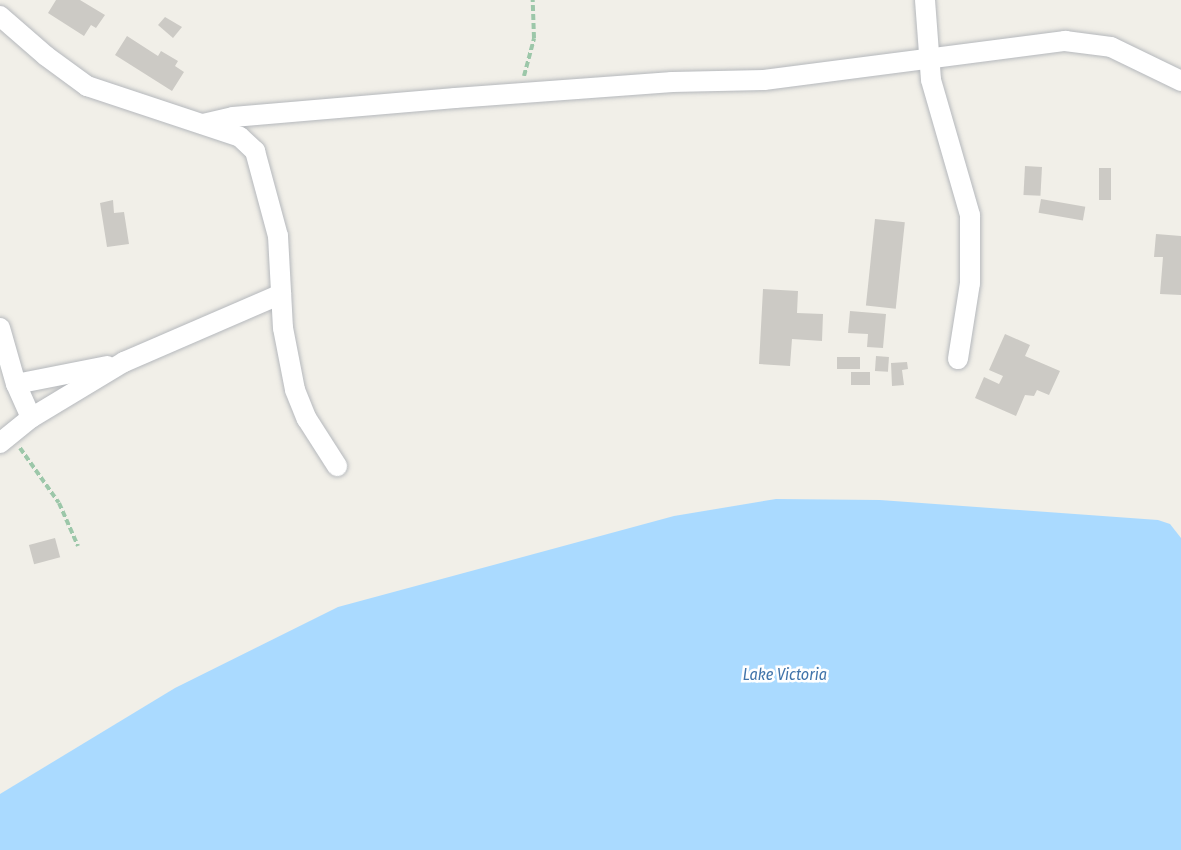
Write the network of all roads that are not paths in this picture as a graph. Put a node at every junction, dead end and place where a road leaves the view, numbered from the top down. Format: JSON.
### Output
{"nodes":[{"id":1,"x":925,"y":0,"type":"edge"},
{"id":2,"x":0,"y":16,"type":"edge"},
{"id":3,"x":927,"y":59,"type":"junction"},
{"id":4,"x":1181,"y":81,"type":"edge"},
{"id":5,"x":203,"y":124,"type":"junction"},
{"id":6,"x":281,"y":294,"type":"junction"},
{"id":7,"x":0,"y":328,"type":"edge"},
{"id":8,"x":958,"y":359,"type":"dead end"},
{"id":9,"x":124,"y":362,"type":"junction"},
{"id":10,"x":16,"y":384,"type":"junction"},
{"id":11,"x":31,"y":418,"type":"junction"},
{"id":12,"x":7,"y":438,"type":"edge"},
{"id":13,"x":337,"y":466,"type":"dead end"}],
"edges":[{"from":1,"to":3,"type":"street"},
{"from":2,"to":5,"type":"street"},
{"from":3,"to":4,"type":"street"},
{"from":3,"to":5,"type":"street"},
{"from":3,"to":8,"type":"street"},
{"from":5,"to":6,"type":"street"},
{"from":6,"to":9,"type":"street"},
{"from":6,"to":13,"type":"street"},
{"from":7,"to":10,"type":"street"},
{"from":9,"to":10,"type":"street"},
{"from":9,"to":11,"type":"street"},
{"from":10,"to":11,"type":"street"},
{"from":11,"to":12,"type":"street"}]}
